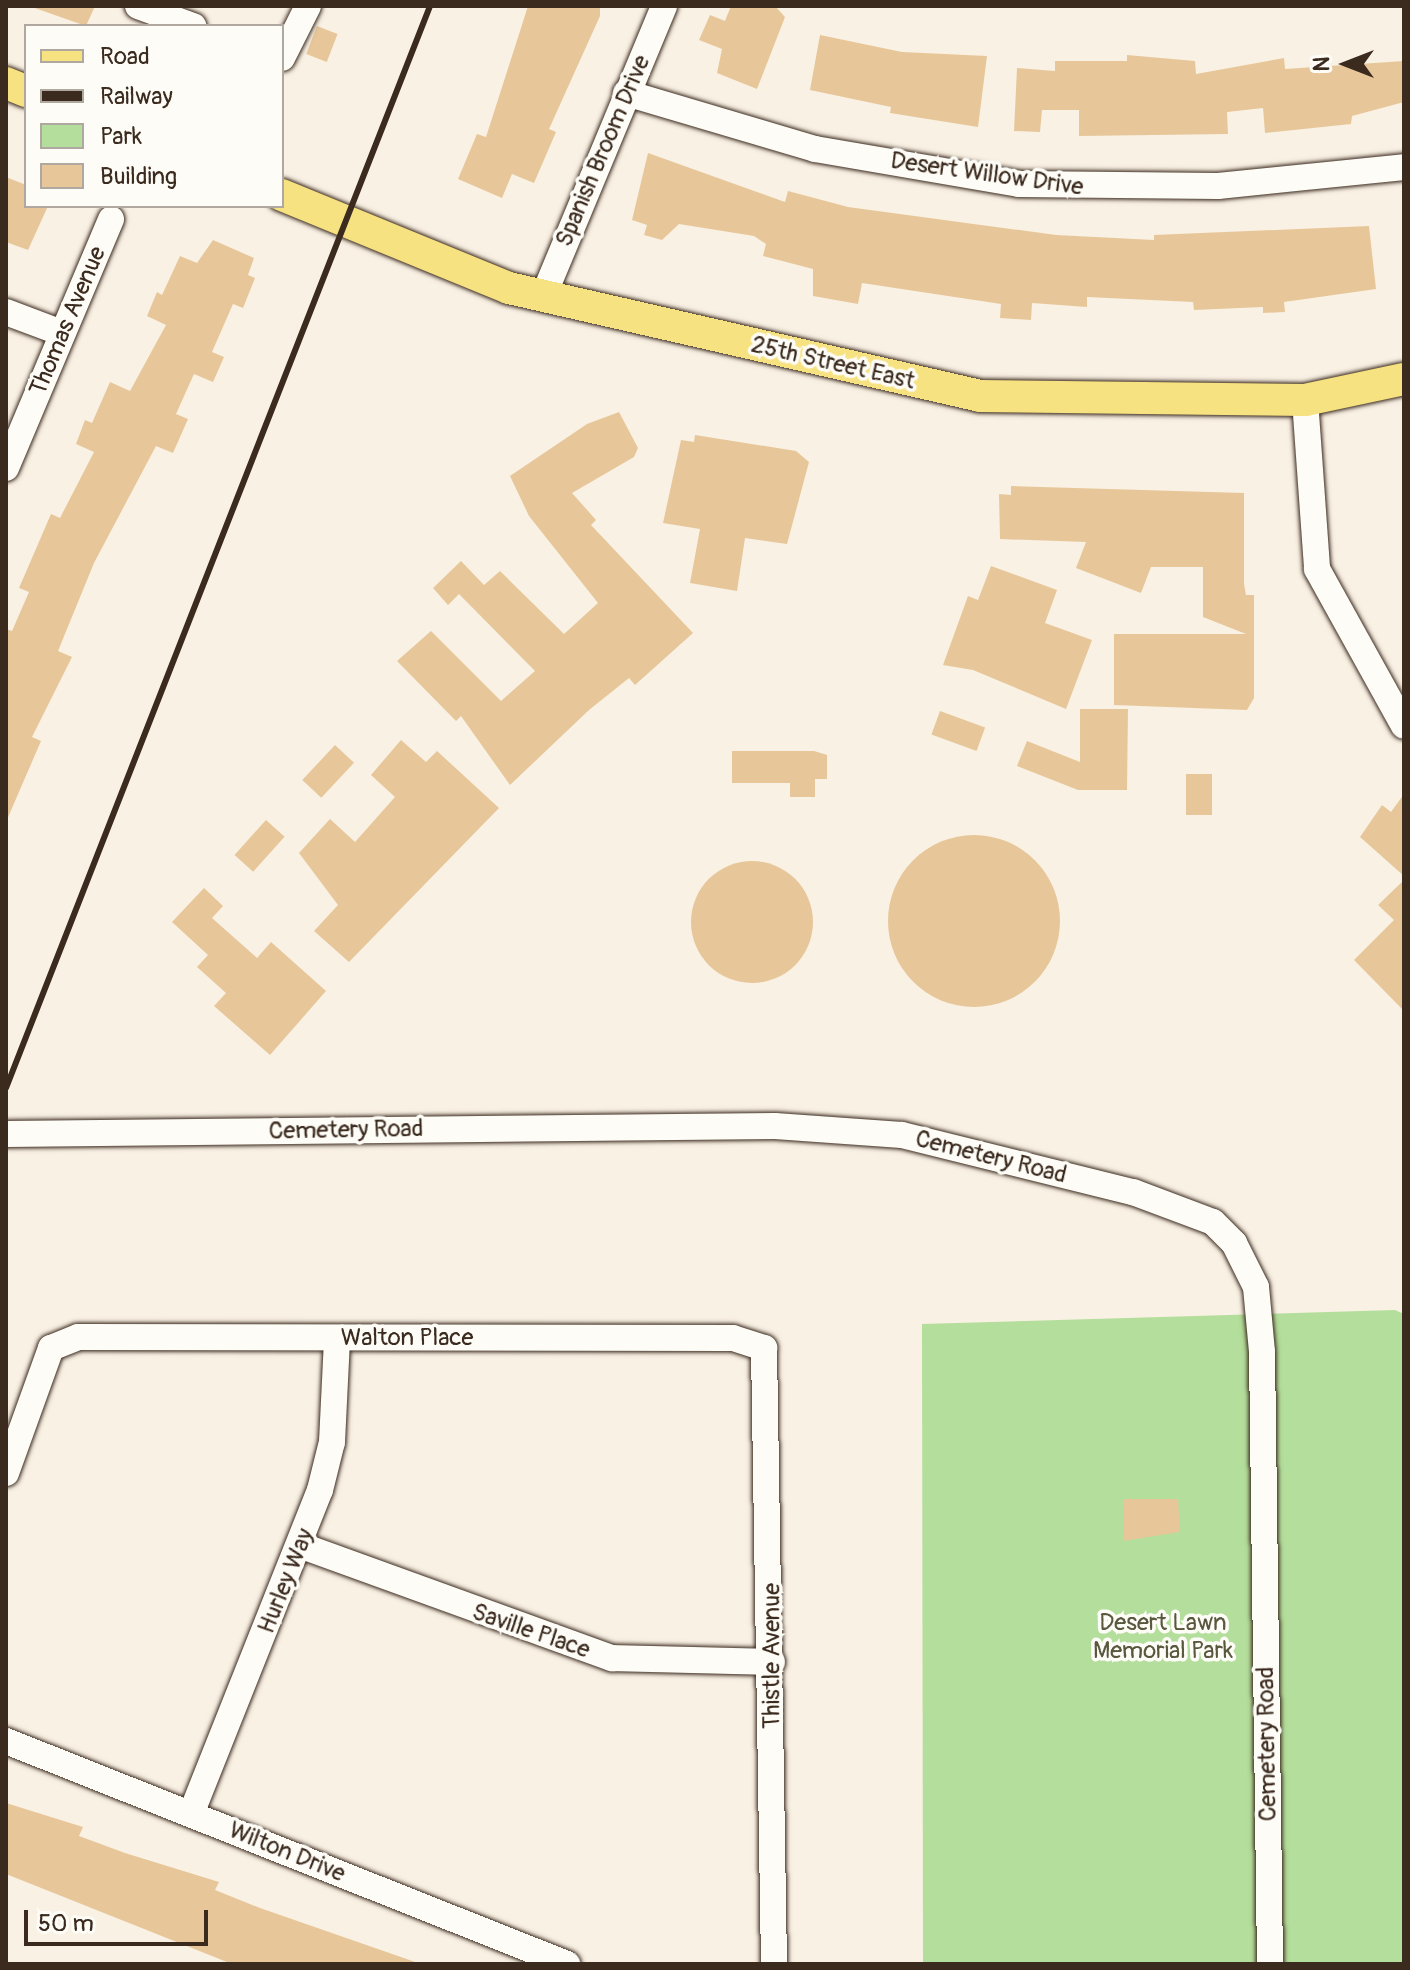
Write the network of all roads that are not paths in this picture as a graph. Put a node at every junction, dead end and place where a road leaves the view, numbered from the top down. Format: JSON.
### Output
{"nodes":[{"id":1,"x":138,"y":6,"type":"edge"},
{"id":2,"x":308,"y":6,"type":"edge"},
{"id":3,"x":664,"y":6,"type":"edge"},
{"id":4,"x":188,"y":24,"type":"edge"},
{"id":5,"x":284,"y":59,"type":"edge"},
{"id":6,"x":626,"y":93,"type":"junction"},
{"id":7,"x":1404,"y":167,"type":"edge"},
{"id":8,"x":284,"y":196,"type":"edge"},
{"id":9,"x":111,"y":219,"type":"dead end"},
{"id":10,"x":543,"y":297,"type":"junction"},
{"id":11,"x":6,"y":312,"type":"edge"},
{"id":12,"x":62,"y":333,"type":"junction"},
{"id":13,"x":1404,"y":379,"type":"edge"},
{"id":14,"x":1305,"y":400,"type":"junction"},
{"id":15,"x":6,"y":468,"type":"edge"},
{"id":16,"x":1404,"y":726,"type":"edge"},
{"id":17,"x":6,"y":1134,"type":"edge"},
{"id":18,"x":337,"y":1338,"type":"junction"},
{"id":19,"x":764,"y":1348,"type":"joint"},
{"id":20,"x":6,"y":1473,"type":"edge"},
{"id":21,"x":302,"y":1546,"type":"junction"},
{"id":22,"x":772,"y":1662,"type":"junction"},
{"id":23,"x":6,"y":1741,"type":"edge"},
{"id":24,"x":191,"y":1814,"type":"junction"},
{"id":25,"x":567,"y":1964,"type":"edge"},
{"id":26,"x":774,"y":1964,"type":"edge"},
{"id":27,"x":1270,"y":1964,"type":"edge"}],
"edges":[{"from":1,"to":4,"type":"street"},
{"from":2,"to":5,"type":"street"},
{"from":3,"to":6,"type":"street","name":"Spanish Broom Drive"},
{"from":6,"to":7,"type":"street","name":"Desert Willow Drive"},
{"from":6,"to":10,"type":"street","name":"Spanish Broom Drive"},
{"from":8,"to":10,"type":"main road","name":"25th Street East"},
{"from":9,"to":12,"type":"street","name":"Thomas Avenue"},
{"from":10,"to":14,"type":"main road","name":"25th Street East"},
{"from":11,"to":12,"type":"street"},
{"from":12,"to":15,"type":"street","name":"Thomas Avenue"},
{"from":13,"to":14,"type":"main road","name":"25th Street East"},
{"from":14,"to":16,"type":"street"},
{"from":17,"to":27,"type":"street","name":"Cemetery Road"},
{"from":18,"to":19,"type":"street","name":"Walton Place"},
{"from":18,"to":20,"type":"street","name":"Walton Place"},
{"from":18,"to":21,"type":"street","name":"Hurley Way"},
{"from":19,"to":22,"type":"street","name":"Thistle Avenue"},
{"from":21,"to":22,"type":"street","name":"Saville Place"},
{"from":21,"to":24,"type":"street","name":"Hurley Way"},
{"from":22,"to":26,"type":"street","name":"Thistle Avenue"},
{"from":23,"to":24,"type":"street","name":"Wilton Drive"},
{"from":24,"to":25,"type":"street","name":"Wilton Drive"}]}
